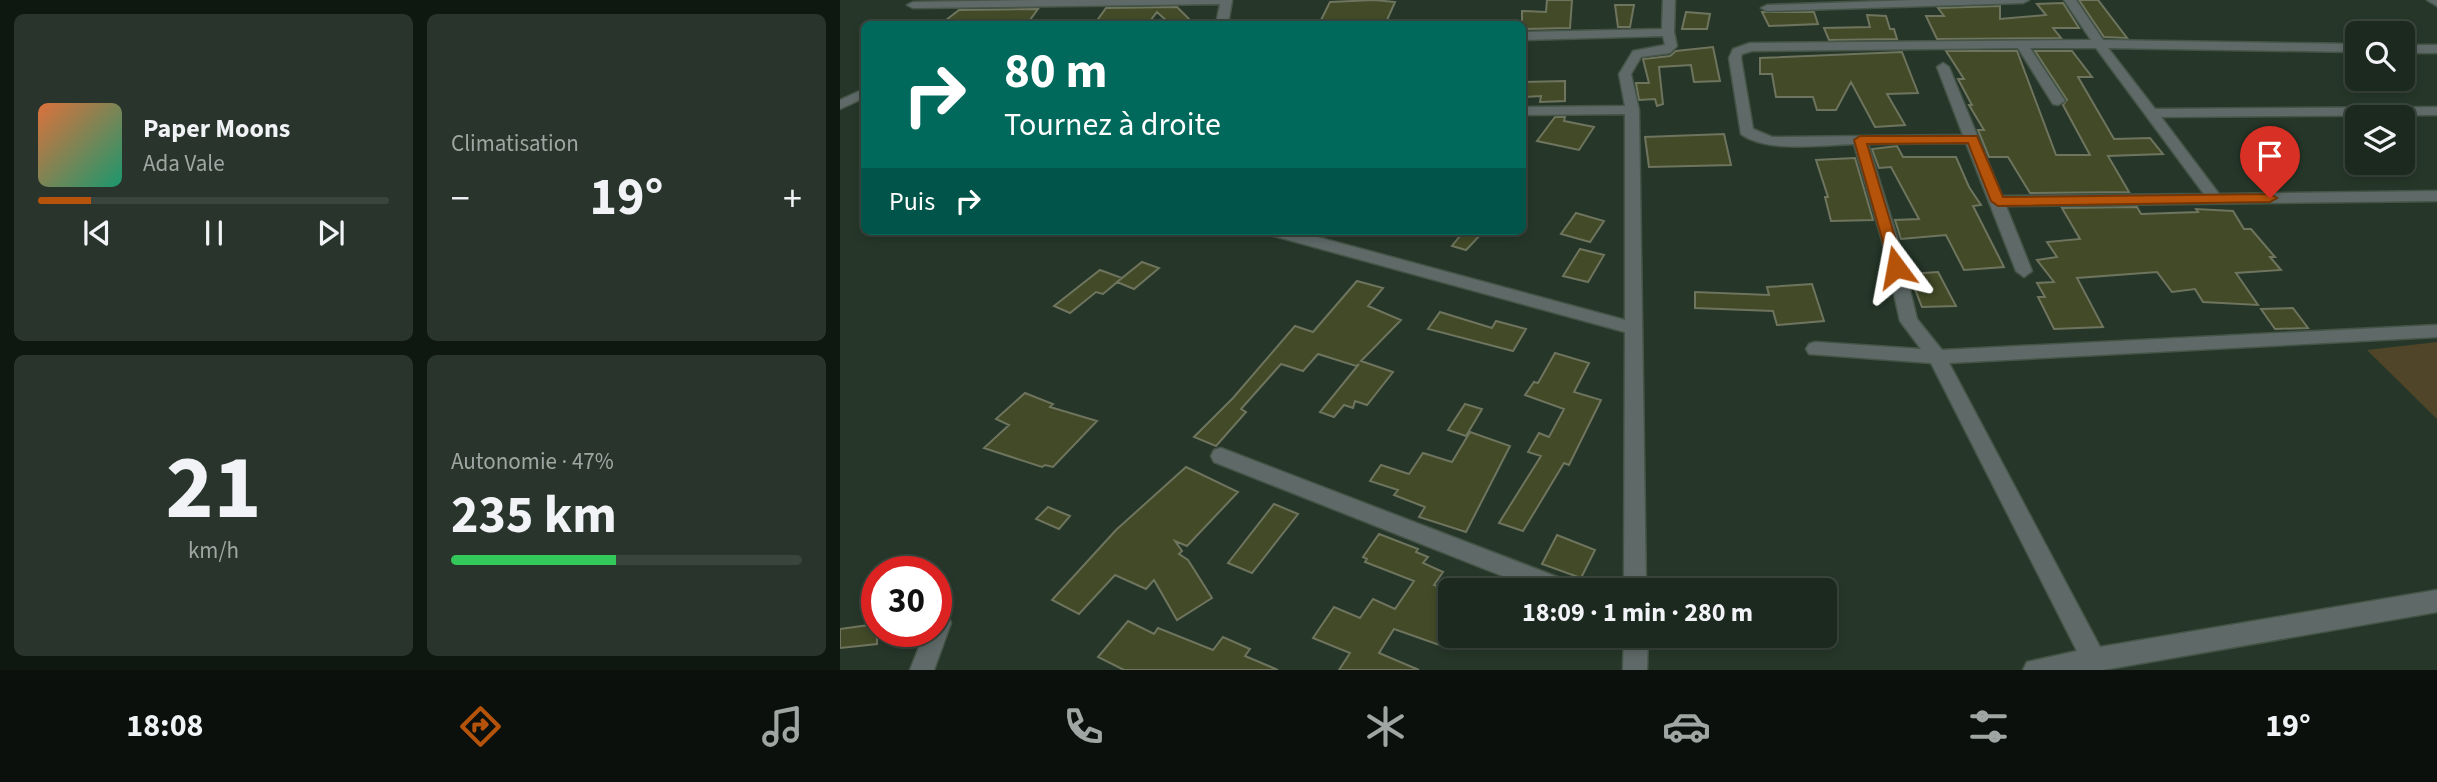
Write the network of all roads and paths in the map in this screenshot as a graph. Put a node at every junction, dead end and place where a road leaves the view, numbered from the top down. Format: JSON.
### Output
{"nodes":[{"id":1,"x":1226,"y":0,"type":"edge"},
{"id":2,"x":1669,"y":0,"type":"edge"},
{"id":3,"x":2023,"y":0,"type":"edge"},
{"id":4,"x":2070,"y":0,"type":"edge"},
{"id":5,"x":913,"y":5,"type":"dead end"},
{"id":6,"x":1767,"y":8,"type":"dead end"},
{"id":7,"x":1222,"y":21,"type":"edge"},
{"id":8,"x":1668,"y":32,"type":"junction"},
{"id":9,"x":1526,"y":36,"type":"edge"},
{"id":10,"x":2099,"y":44,"type":"junction"},
{"id":11,"x":2022,"y":45,"type":"junction"},
{"id":12,"x":2345,"y":48,"type":"edge"},
{"id":13,"x":2415,"y":48,"type":"edge"},
{"id":14,"x":2437,"y":49,"type":"edge"},
{"id":15,"x":1943,"y":67,"type":"dead end"},
{"id":16,"x":861,"y":94,"type":"edge"},
{"id":17,"x":2058,"y":101,"type":"dead end"},
{"id":18,"x":840,"y":105,"type":"edge"},
{"id":19,"x":1632,"y":110,"type":"junction"},
{"id":20,"x":1526,"y":111,"type":"edge"},
{"id":21,"x":2437,"y":111,"type":"edge"},
{"id":22,"x":2151,"y":113,"type":"junction"},
{"id":23,"x":1973,"y":139,"type":"junction"},
{"id":24,"x":1860,"y":140,"type":"junction"},
{"id":25,"x":2437,"y":196,"type":"edge"},
{"id":26,"x":2215,"y":199,"type":"junction"},
{"id":27,"x":1998,"y":201,"type":"junction"},
{"id":28,"x":1291,"y":235,"type":"edge"},
{"id":29,"x":2024,"y":271,"type":"dead end"},
{"id":30,"x":1634,"y":329,"type":"junction"},
{"id":31,"x":2437,"y":331,"type":"edge"},
{"id":32,"x":1815,"y":349,"type":"dead end"},
{"id":33,"x":1937,"y":357,"type":"junction"},
{"id":34,"x":1221,"y":456,"type":"dead end"},
{"id":35,"x":1534,"y":578,"type":"edge"},
{"id":36,"x":1635,"y":578,"type":"edge"},
{"id":37,"x":2437,"y":601,"type":"edge"},
{"id":38,"x":931,"y":647,"type":"edge"},
{"id":39,"x":1636,"y":648,"type":"edge"},
{"id":40,"x":2095,"y":662,"type":"junction"},
{"id":41,"x":922,"y":670,"type":"edge"},
{"id":42,"x":1635,"y":670,"type":"edge"},
{"id":43,"x":2035,"y":670,"type":"edge"}],
"edges":[{"from":1,"to":5,"type":"street"},
{"from":1,"to":7,"type":"street"},
{"from":2,"to":8,"type":"street"},
{"from":3,"to":6,"type":"street"},
{"from":4,"to":10,"type":"street"},
{"from":8,"to":9,"type":"street"},
{"from":8,"to":19,"type":"street"},
{"from":10,"to":11,"type":"street"},
{"from":10,"to":12,"type":"street"},
{"from":10,"to":22,"type":"street"},
{"from":11,"to":17,"type":"street"},
{"from":11,"to":24,"type":"street"},
{"from":13,"to":14,"type":"street"},
{"from":15,"to":23,"type":"street"},
{"from":16,"to":18,"type":"street"},
{"from":19,"to":20,"type":"street"},
{"from":19,"to":30,"type":"street"},
{"from":21,"to":22,"type":"street"},
{"from":22,"to":26,"type":"street"},
{"from":23,"to":24,"type":"street"},
{"from":23,"to":27,"type":"street"},
{"from":24,"to":33,"type":"street"},
{"from":25,"to":26,"type":"street"},
{"from":26,"to":27,"type":"street"},
{"from":27,"to":29,"type":"street"},
{"from":28,"to":30,"type":"street"},
{"from":30,"to":36,"type":"street"},
{"from":31,"to":33,"type":"street"},
{"from":32,"to":33,"type":"street"},
{"from":33,"to":40,"type":"street"},
{"from":34,"to":35,"type":"street"},
{"from":37,"to":40,"type":"street"},
{"from":38,"to":41,"type":"street"},
{"from":39,"to":42,"type":"street"},
{"from":40,"to":43,"type":"street"}]}
